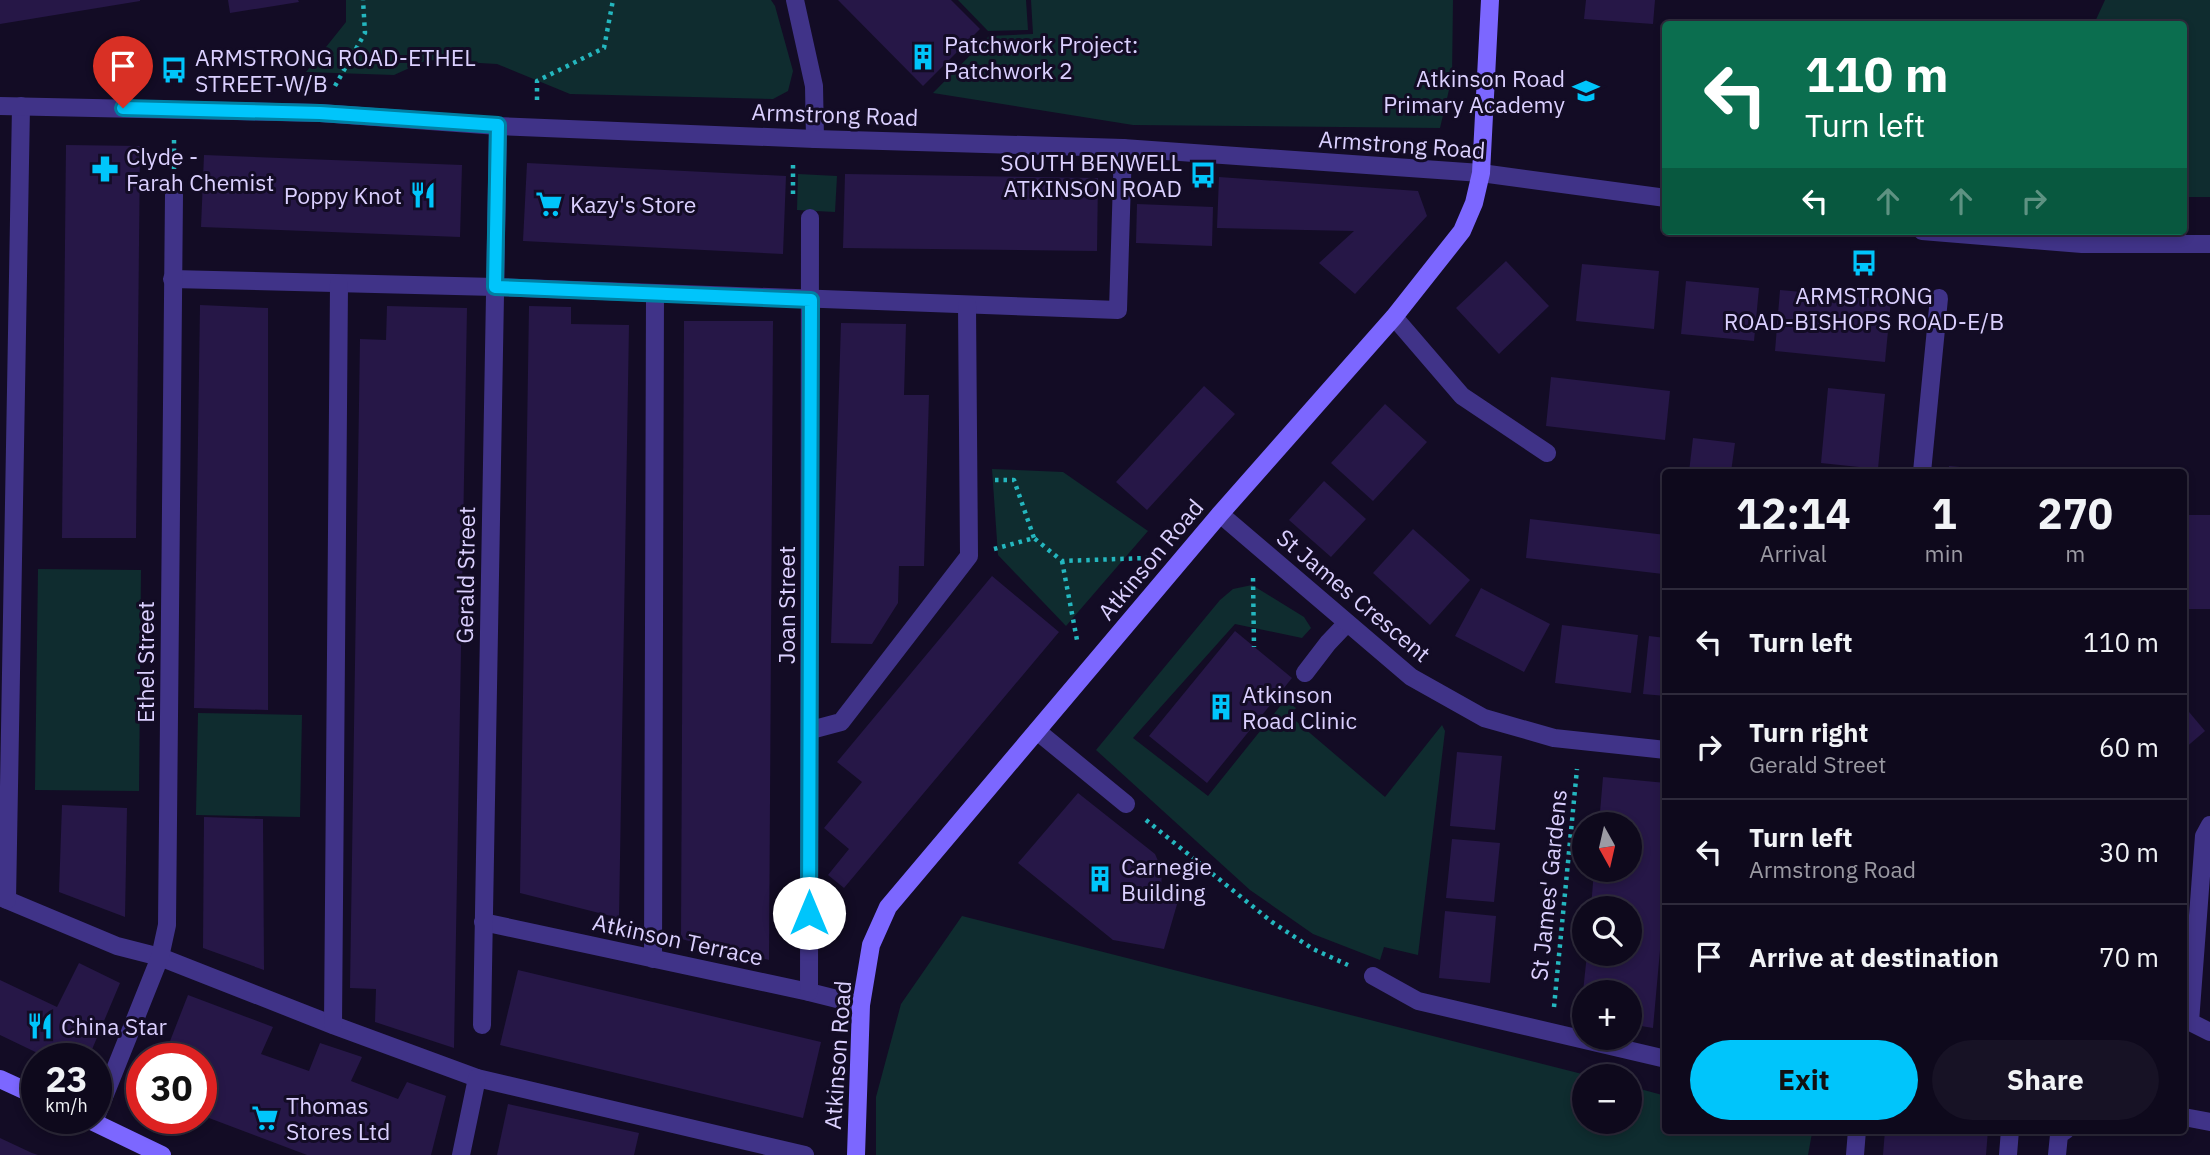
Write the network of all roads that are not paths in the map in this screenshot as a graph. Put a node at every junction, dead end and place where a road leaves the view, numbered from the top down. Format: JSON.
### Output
{"nodes":[{"id":1,"x":795,"y":0,"type":"edge"},
{"id":2,"x":1490,"y":0,"type":"edge"},
{"id":3,"x":0,"y":106,"type":"edge"},
{"id":4,"x":21,"y":106,"type":"junction"},
{"id":5,"x":498,"y":125,"type":"junction"},
{"id":6,"x":815,"y":139,"type":"junction"},
{"id":7,"x":1123,"y":148,"type":"junction"},
{"id":8,"x":1481,"y":173,"type":"junction"},
{"id":9,"x":174,"y":195,"type":"road end"},
{"id":10,"x":1662,"y":197,"type":"edge"},
{"id":11,"x":810,"y":218,"type":"road end"},
{"id":12,"x":1971,"y":235,"type":"edge"},
{"id":13,"x":2210,"y":244,"type":"edge"},
{"id":14,"x":172,"y":279,"type":"junction"},
{"id":15,"x":338,"y":284,"type":"junction"},
{"id":16,"x":495,"y":287,"type":"junction"},
{"id":17,"x":656,"y":294,"type":"junction"},
{"id":18,"x":1939,"y":298,"type":"dead end"},
{"id":19,"x":811,"y":300,"type":"junction"},
{"id":20,"x":967,"y":305,"type":"junction"},
{"id":21,"x":1394,"y":317,"type":"junction"},
{"id":22,"x":1547,"y":453,"type":"dead end"},
{"id":23,"x":1922,"y":469,"type":"edge"},
{"id":24,"x":1220,"y":514,"type":"junction"},
{"id":25,"x":1347,"y":623,"type":"junction"},
{"id":26,"x":1305,"y":673,"type":"dead end"},
{"id":27,"x":811,"y":730,"type":"junction"},
{"id":28,"x":1037,"y":731,"type":"junction"},
{"id":29,"x":1662,"y":750,"type":"edge"},
{"id":30,"x":1126,"y":804,"type":"road end"},
{"id":31,"x":2210,"y":825,"type":"edge"},
{"id":32,"x":4,"y":898,"type":"edge"},
{"id":33,"x":483,"y":922,"type":"junction"},
{"id":34,"x":160,"y":957,"type":"junction"},
{"id":35,"x":653,"y":959,"type":"junction"},
{"id":36,"x":1373,"y":976,"type":"road end"},
{"id":37,"x":809,"y":992,"type":"junction"},
{"id":38,"x":861,"y":1005,"type":"junction"},
{"id":39,"x":333,"y":1025,"type":"junction"},
{"id":40,"x":482,"y":1025,"type":"dead end"},
{"id":41,"x":2210,"y":1032,"type":"edge"},
{"id":42,"x":1662,"y":1058,"type":"edge"},
{"id":43,"x":112,"y":1073,"type":"edge"},
{"id":44,"x":477,"y":1078,"type":"junction"},
{"id":45,"x":0,"y":1079,"type":"edge"},
{"id":46,"x":21,"y":1089,"type":"edge"},
{"id":47,"x":2187,"y":1118,"type":"edge"},
{"id":48,"x":2210,"y":1122,"type":"edge"},
{"id":49,"x":112,"y":1129,"type":"edge"},
{"id":50,"x":1857,"y":1134,"type":"edge"},
{"id":51,"x":2010,"y":1134,"type":"edge"},
{"id":52,"x":2060,"y":1134,"type":"edge"},
{"id":53,"x":162,"y":1155,"type":"edge"},
{"id":54,"x":461,"y":1155,"type":"edge"},
{"id":55,"x":806,"y":1155,"type":"edge"},
{"id":56,"x":856,"y":1155,"type":"edge"},
{"id":57,"x":1855,"y":1155,"type":"edge"},
{"id":58,"x":2008,"y":1155,"type":"edge"},
{"id":59,"x":2057,"y":1155,"type":"edge"}],
"edges":[{"from":1,"to":6,"type":"street"},
{"from":2,"to":8,"type":"main road","name":"Atkinson Road"},
{"from":3,"to":4,"type":"street","name":"Armstrong Road"},
{"from":4,"to":5,"type":"street","name":"Armstrong Road"},
{"from":4,"to":32,"type":"street"},
{"from":5,"to":6,"type":"street","name":"Armstrong Road"},
{"from":5,"to":16,"type":"street","name":"Gerald Street"},
{"from":6,"to":7,"type":"street","name":"Armstrong Road"},
{"from":7,"to":8,"type":"street","name":"Armstrong Road"},
{"from":7,"to":20,"type":"street"},
{"from":8,"to":10,"type":"street","name":"Armstrong Road"},
{"from":8,"to":21,"type":"main road","name":"Atkinson Road"},
{"from":9,"to":14,"type":"street","name":"Ethel Street"},
{"from":11,"to":19,"type":"street","name":"Joan Street"},
{"from":12,"to":13,"type":"street"},
{"from":14,"to":15,"type":"street"},
{"from":14,"to":34,"type":"street","name":"Ethel Street"},
{"from":15,"to":16,"type":"street"},
{"from":15,"to":39,"type":"street"},
{"from":16,"to":17,"type":"street"},
{"from":16,"to":33,"type":"street","name":"Gerald Street"},
{"from":17,"to":19,"type":"street"},
{"from":17,"to":35,"type":"street"},
{"from":18,"to":23,"type":"street"},
{"from":19,"to":20,"type":"street"},
{"from":19,"to":27,"type":"street","name":"Joan Street"},
{"from":20,"to":27,"type":"street"},
{"from":21,"to":22,"type":"street"},
{"from":21,"to":24,"type":"main road","name":"Atkinson Road"},
{"from":24,"to":25,"type":"street","name":"St James Crescent"},
{"from":24,"to":28,"type":"main road","name":"Atkinson Road"},
{"from":25,"to":26,"type":"street"},
{"from":25,"to":29,"type":"street","name":"St James Crescent"},
{"from":27,"to":37,"type":"street","name":"Joan Street"},
{"from":28,"to":30,"type":"street"},
{"from":28,"to":38,"type":"main road","name":"Atkinson Road"},
{"from":31,"to":41,"type":"street"},
{"from":32,"to":34,"type":"street"},
{"from":33,"to":35,"type":"street","name":"Atkinson Terrace"},
{"from":33,"to":40,"type":"street","name":"Gerald Street"},
{"from":34,"to":39,"type":"street"},
{"from":34,"to":43,"type":"street","name":"Ethel Street"},
{"from":35,"to":37,"type":"street","name":"Atkinson Terrace"},
{"from":36,"to":42,"type":"street"},
{"from":37,"to":38,"type":"street","name":"Atkinson Terrace"},
{"from":38,"to":56,"type":"main road","name":"Atkinson Road"},
{"from":39,"to":44,"type":"street"},
{"from":44,"to":54,"type":"street"},
{"from":44,"to":55,"type":"street"},
{"from":45,"to":46,"type":"main road"},
{"from":47,"to":48,"type":"street"},
{"from":49,"to":53,"type":"main road"},
{"from":50,"to":57,"type":"street"},
{"from":51,"to":58,"type":"street"},
{"from":52,"to":59,"type":"street"}]}
